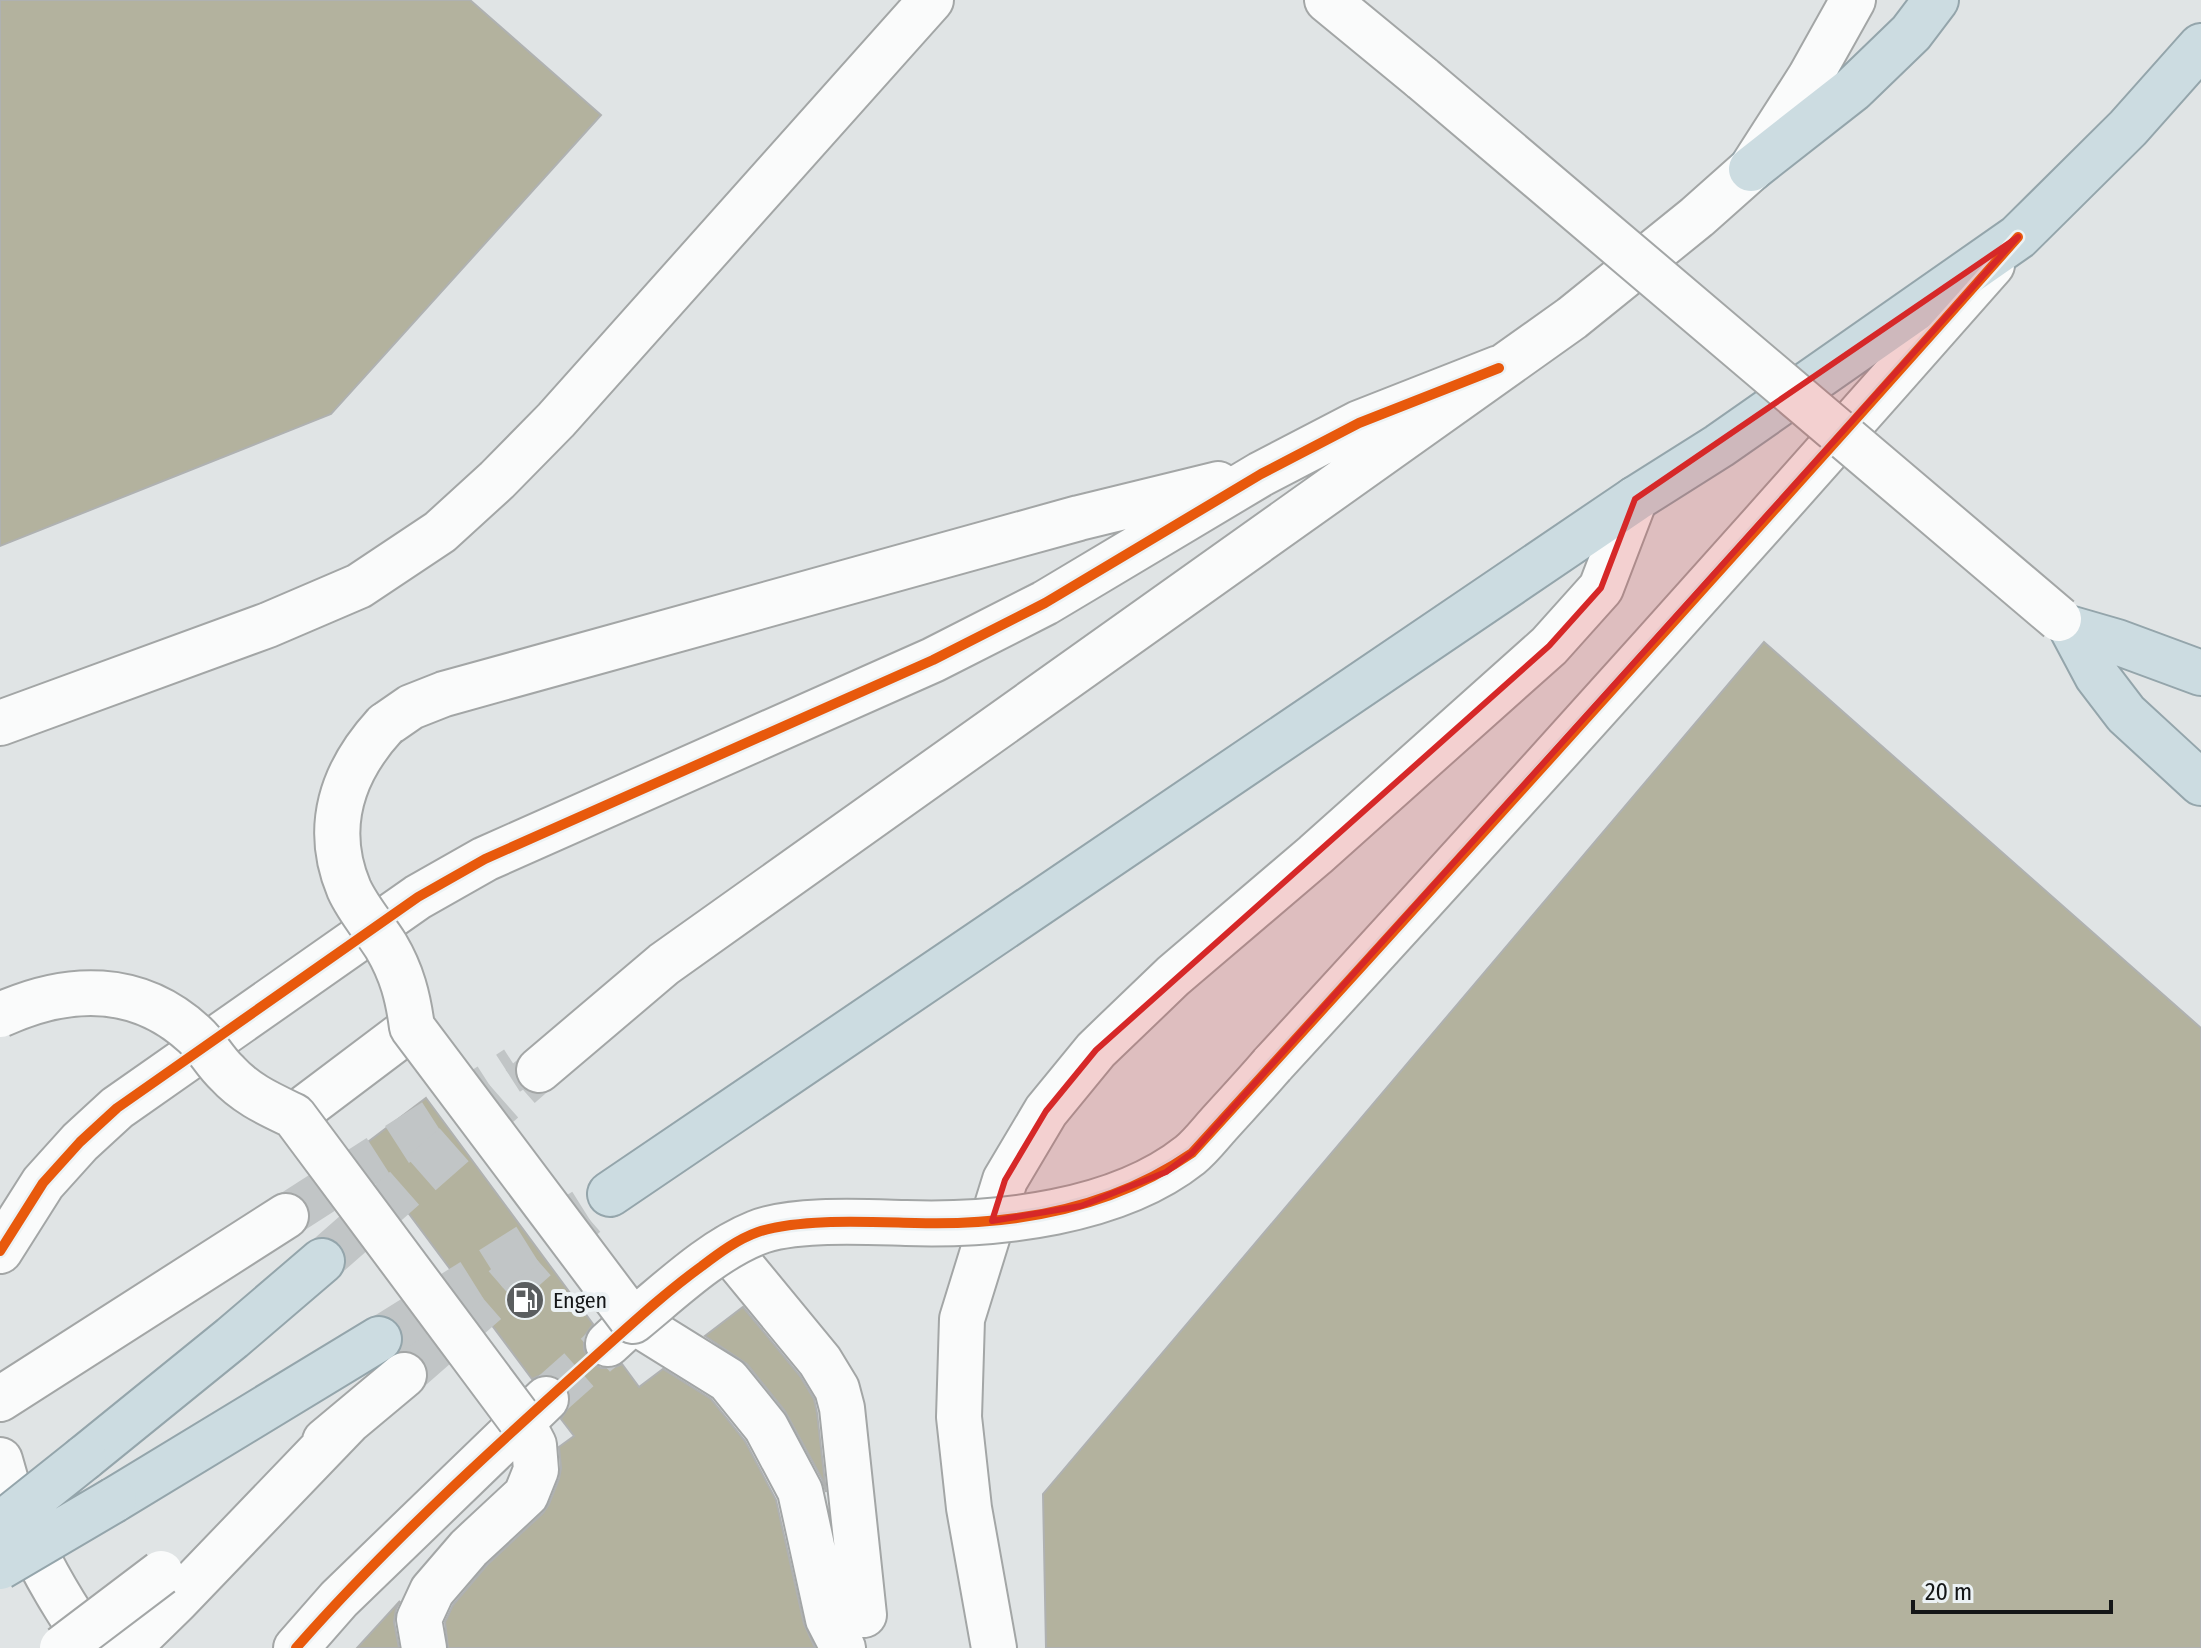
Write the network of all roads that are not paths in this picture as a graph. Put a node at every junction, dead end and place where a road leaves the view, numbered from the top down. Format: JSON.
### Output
{"nodes":[{"id":1,"x":931,"y":0,"type":"edge"},
{"id":2,"x":1327,"y":0,"type":"edge"},
{"id":3,"x":1853,"y":0,"type":"edge"},
{"id":4,"x":1936,"y":0,"type":"edge"},
{"id":5,"x":2201,"y":46,"type":"edge"},
{"id":6,"x":1751,"y":169,"type":"junction"},
{"id":7,"x":2018,"y":237,"type":"junction"},
{"id":8,"x":1499,"y":368,"type":"junction"},
{"id":9,"x":1261,"y":474,"type":"junction"},
{"id":10,"x":1635,"y":499,"type":"junction"},
{"id":11,"x":2066,"y":624,"type":"junction"},
{"id":12,"x":2201,"y":673,"type":"edge"},
{"id":13,"x":0,"y":723,"type":"edge"},
{"id":14,"x":2201,"y":783,"type":"edge"},
{"id":15,"x":0,"y":1015,"type":"edge"},
{"id":16,"x":412,"y":1027,"type":"junction"},
{"id":17,"x":527,"y":1069,"type":"tunnel mouth"},
{"id":18,"x":294,"y":1116,"type":"junction"},
{"id":19,"x":610,"y":1194,"type":"dead end"},
{"id":20,"x":286,"y":1216,"type":"tunnel mouth"},
{"id":21,"x":727,"y":1248,"type":"junction"},
{"id":22,"x":0,"y":1251,"type":"edge"},
{"id":23,"x":322,"y":1261,"type":"tunnel mouth"},
{"id":24,"x":621,"y":1333,"type":"junction"},
{"id":25,"x":379,"y":1339,"type":"tunnel mouth"},
{"id":26,"x":404,"y":1375,"type":"tunnel mouth"},
{"id":27,"x":0,"y":1399,"type":"edge"},
{"id":28,"x":534,"y":1410,"type":"junction"},
{"id":29,"x":0,"y":1460,"type":"edge"},
{"id":30,"x":0,"y":1525,"type":"edge"},
{"id":31,"x":0,"y":1567,"type":"edge"},
{"id":32,"x":169,"y":1587,"type":"junction"},
{"id":33,"x":853,"y":1632,"type":"edge"},
{"id":34,"x":62,"y":1648,"type":"edge"},
{"id":35,"x":93,"y":1648,"type":"edge"},
{"id":36,"x":128,"y":1648,"type":"edge"},
{"id":37,"x":296,"y":1648,"type":"edge"},
{"id":38,"x":424,"y":1648,"type":"edge"},
{"id":39,"x":994,"y":1648,"type":"edge"}],
"edges":[{"from":1,"to":13,"type":"street"},
{"from":2,"to":11,"type":"street","bridge":true},
{"from":3,"to":6,"type":"street"},
{"from":4,"to":6,"type":"highway"},
{"from":5,"to":7,"type":"highway"},
{"from":6,"to":8,"type":"street"},
{"from":7,"to":10,"type":"highway"},
{"from":7,"to":21,"type":"street","bridge":true},
{"from":8,"to":9,"type":"street"},
{"from":8,"to":17,"type":"street"},
{"from":9,"to":16,"type":"street","bridge":true},
{"from":9,"to":22,"type":"street"},
{"from":10,"to":19,"type":"highway"},
{"from":10,"to":39,"type":"street"},
{"from":11,"to":12,"type":"highway"},
{"from":11,"to":14,"type":"highway"},
{"from":15,"to":18,"type":"street","bridge":true},
{"from":16,"to":18,"type":"street"},
{"from":16,"to":24,"type":"street","bridge":true},
{"from":18,"to":28,"type":"street","bridge":true},
{"from":20,"to":27,"type":"street"},
{"from":21,"to":24,"type":"street","bridge":true},
{"from":21,"to":33,"type":"street"},
{"from":23,"to":30,"type":"highway","bridge":true},
{"from":24,"to":33,"type":"street"},
{"from":25,"to":31,"type":"highway","bridge":true},
{"from":26,"to":32,"type":"street"},
{"from":28,"to":37,"type":"street"},
{"from":28,"to":38,"type":"street"},
{"from":29,"to":35,"type":"street"},
{"from":32,"to":34,"type":"street","bridge":true},
{"from":32,"to":36,"type":"street"}]}
